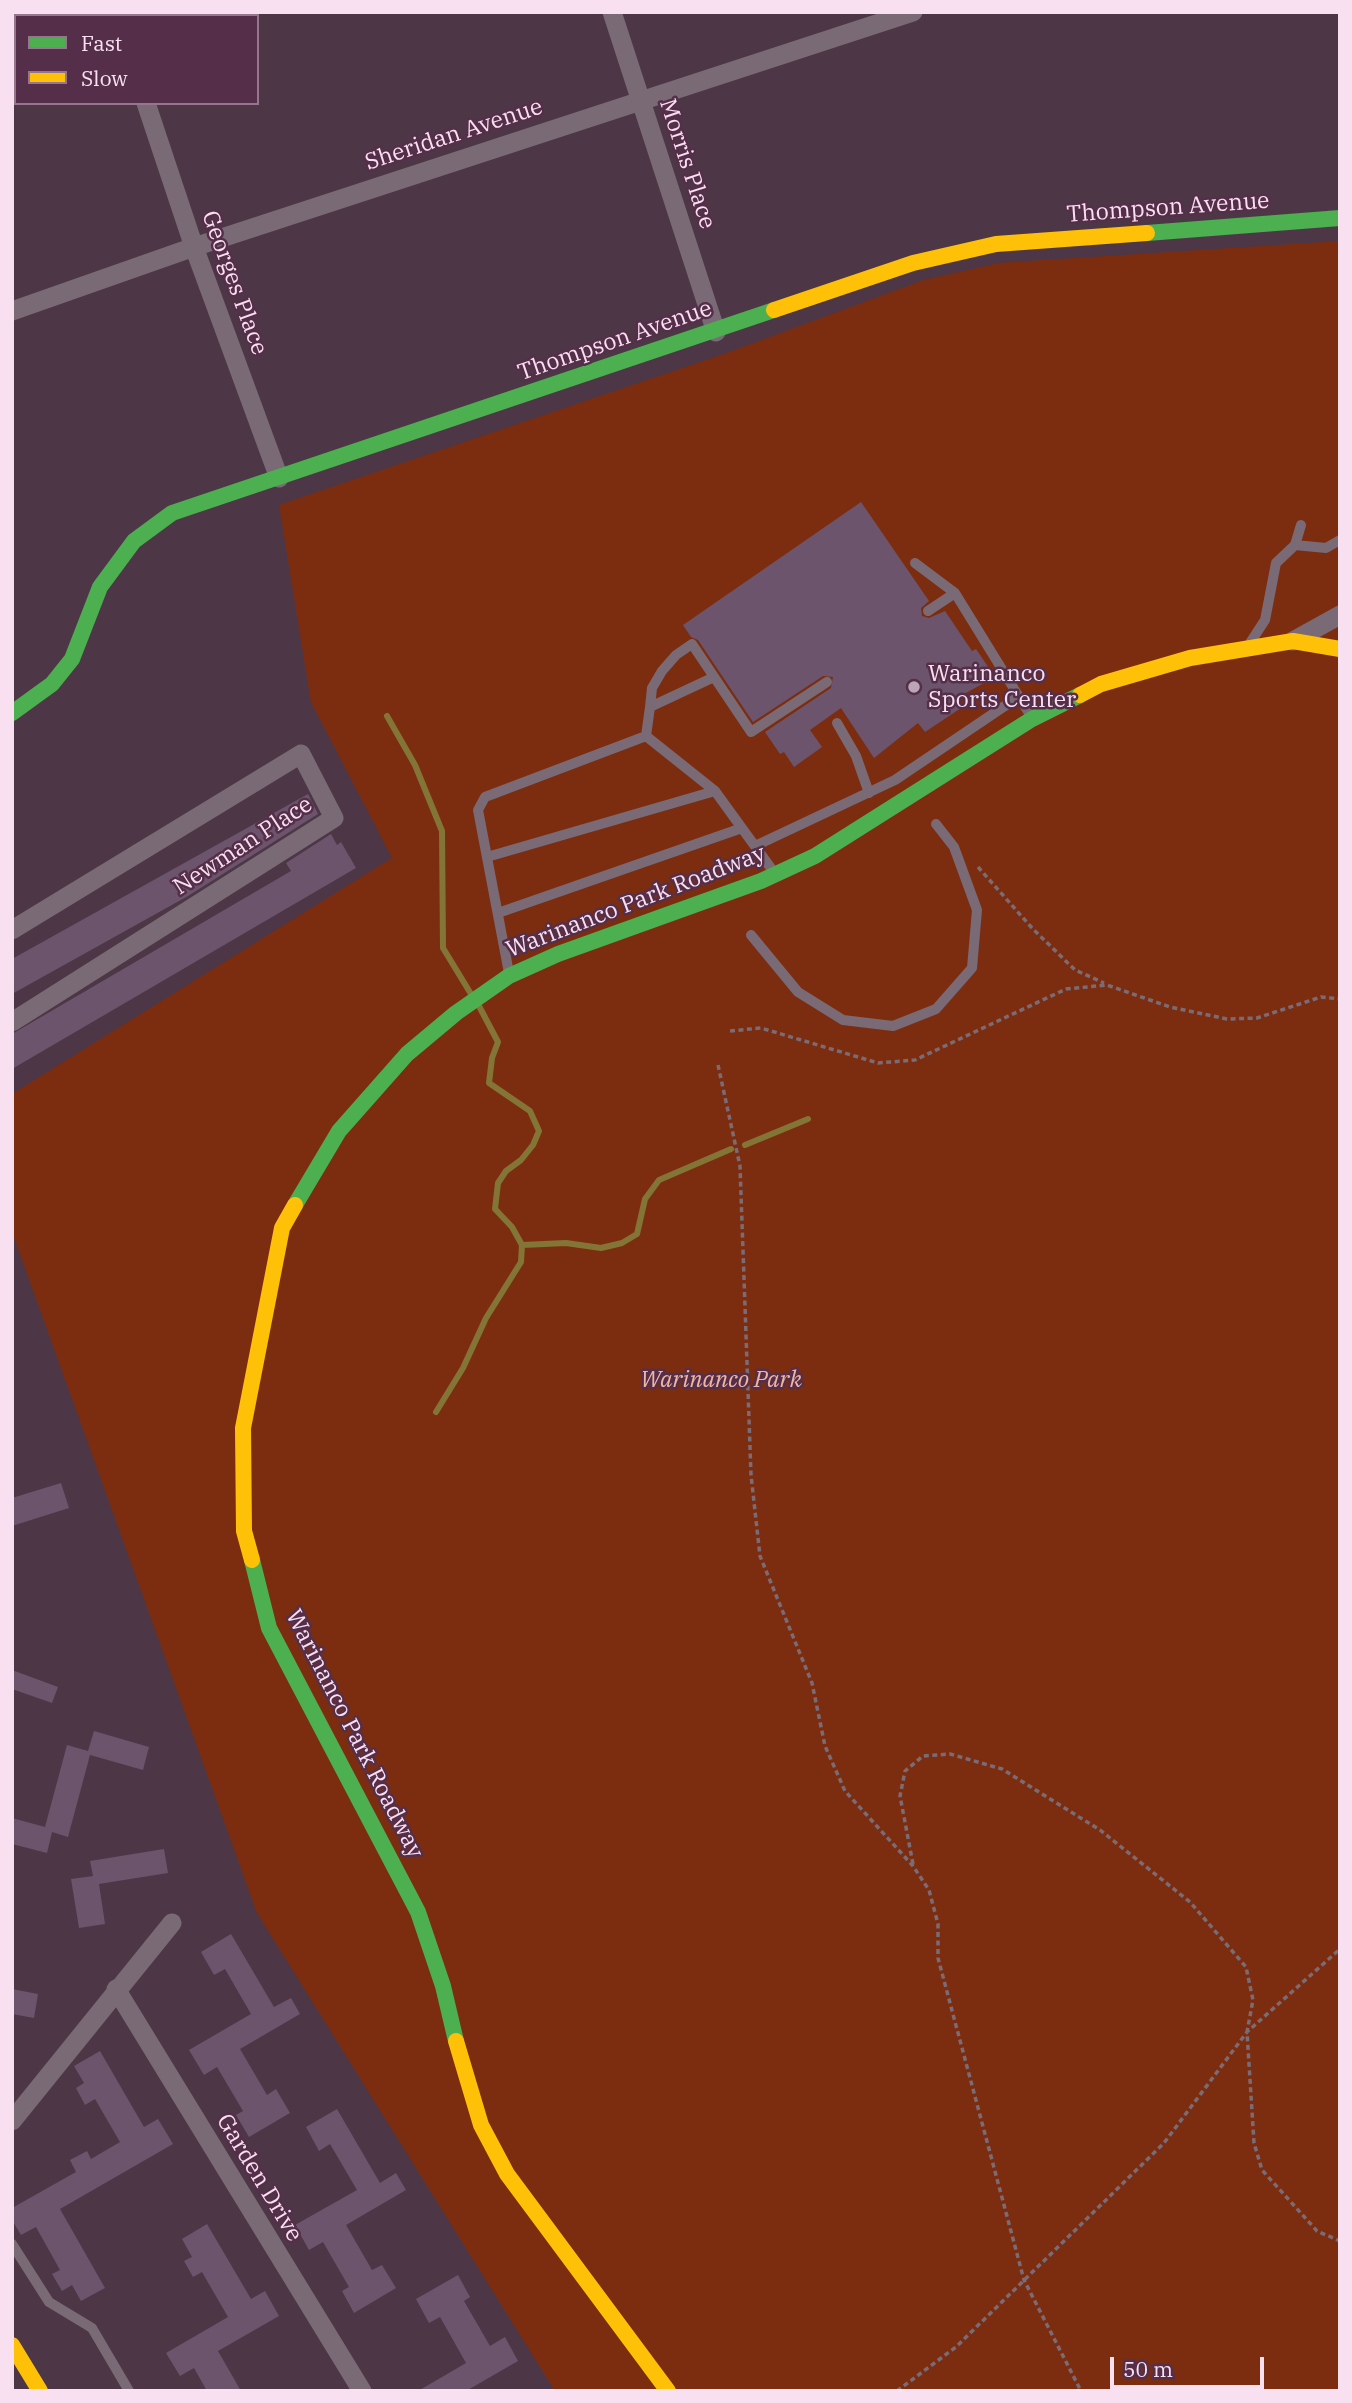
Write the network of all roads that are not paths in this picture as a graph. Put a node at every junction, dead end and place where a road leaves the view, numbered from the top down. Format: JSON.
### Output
{"nodes":[{"id":1,"x":611,"y":12,"type":"edge"},
{"id":2,"x":914,"y":12,"type":"edge"},
{"id":3,"x":641,"y":100,"type":"junction"},
{"id":4,"x":147,"y":105,"type":"edge"},
{"id":5,"x":1340,"y":218,"type":"edge"},
{"id":6,"x":194,"y":247,"type":"junction"},
{"id":7,"x":12,"y":311,"type":"edge"},
{"id":8,"x":716,"y":332,"type":"junction"},
{"id":9,"x":279,"y":478,"type":"junction"},
{"id":10,"x":1301,"y":525,"type":"dead end"},
{"id":11,"x":1340,"y":540,"type":"edge"},
{"id":12,"x":1295,"y":545,"type":"junction"},
{"id":13,"x":915,"y":563,"type":"dead end"},
{"id":14,"x":955,"y":593,"type":"junction"},
{"id":15,"x":928,"y":611,"type":"dead end"},
{"id":16,"x":1340,"y":614,"type":"edge"},
{"id":17,"x":1293,"y":641,"type":"junction"},
{"id":18,"x":1340,"y":649,"type":"edge"},
{"id":19,"x":1246,"y":650,"type":"junction"},
{"id":20,"x":712,"y":678,"type":"junction"},
{"id":21,"x":827,"y":682,"type":"dead end"},
{"id":22,"x":1018,"y":696,"type":"junction"},
{"id":23,"x":650,"y":707,"type":"junction"},
{"id":24,"x":12,"y":713,"type":"edge"},
{"id":25,"x":1032,"y":719,"type":"junction"},
{"id":26,"x":837,"y":723,"type":"dead end"},
{"id":27,"x":646,"y":736,"type":"junction"},
{"id":28,"x":715,"y":792,"type":"junction"},
{"id":29,"x":869,"y":793,"type":"junction"},
{"id":30,"x":936,"y":824,"type":"dead end"},
{"id":31,"x":742,"y":828,"type":"junction"},
{"id":32,"x":755,"y":846,"type":"junction"},
{"id":33,"x":487,"y":857,"type":"junction"},
{"id":34,"x":776,"y":874,"type":"junction"},
{"id":35,"x":498,"y":913,"type":"junction"},
{"id":36,"x":12,"y":930,"type":"edge"},
{"id":37,"x":751,"y":935,"type":"dead end"},
{"id":38,"x":503,"y":980,"type":"junction"},
{"id":39,"x":12,"y":1022,"type":"edge"},
{"id":40,"x":172,"y":1923,"type":"dead end"},
{"id":41,"x":116,"y":1989,"type":"junction"},
{"id":42,"x":12,"y":2122,"type":"edge"},
{"id":43,"x":12,"y":2244,"type":"edge"},
{"id":44,"x":12,"y":2345,"type":"edge"},
{"id":45,"x":40,"y":2391,"type":"edge"},
{"id":46,"x":129,"y":2391,"type":"edge"},
{"id":47,"x":362,"y":2391,"type":"edge"},
{"id":48,"x":668,"y":2391,"type":"edge"}],
"edges":[{"from":1,"to":3,"type":"street","name":"Morris Place"},
{"from":2,"to":3,"type":"street","name":"Sheridan Avenue"},
{"from":3,"to":6,"type":"street","name":"Sheridan Avenue"},
{"from":3,"to":8,"type":"street","name":"Morris Place"},
{"from":4,"to":6,"type":"street","name":"Georges Place"},
{"from":5,"to":8,"type":"street","name":"Thompson Avenue"},
{"from":6,"to":7,"type":"street","name":"Sheridan Avenue"},
{"from":6,"to":9,"type":"street","name":"Georges Place"},
{"from":8,"to":9,"type":"street","name":"Thompson Avenue"},
{"from":9,"to":24,"type":"street","name":"Thompson Avenue"},
{"from":10,"to":12,"type":"lane"},
{"from":11,"to":12,"type":"lane"},
{"from":12,"to":19,"type":"lane"},
{"from":13,"to":14,"type":"lane"},
{"from":14,"to":15,"type":"lane"},
{"from":14,"to":22,"type":"lane"},
{"from":16,"to":17,"type":"street","name":"Warinanco Park Roadway"},
{"from":17,"to":18,"type":"street","name":"Warinanco Park Roadway"},
{"from":17,"to":19,"type":"street","name":"Warinanco Park Roadway"},
{"from":19,"to":25,"type":"street","name":"Warinanco Park Roadway"},
{"from":20,"to":21,"type":"lane"},
{"from":20,"to":23,"type":"lane"},
{"from":20,"to":23,"type":"lane"},
{"from":22,"to":25,"type":"lane"},
{"from":22,"to":29,"type":"lane"},
{"from":23,"to":27,"type":"lane"},
{"from":25,"to":34,"type":"street","name":"Warinanco Park Roadway"},
{"from":26,"to":29,"type":"lane"},
{"from":27,"to":28,"type":"lane"},
{"from":27,"to":33,"type":"lane"},
{"from":28,"to":31,"type":"lane"},
{"from":28,"to":33,"type":"lane"},
{"from":29,"to":32,"type":"lane"},
{"from":30,"to":37,"type":"lane"},
{"from":31,"to":32,"type":"lane"},
{"from":31,"to":35,"type":"lane"},
{"from":32,"to":34,"type":"lane"},
{"from":33,"to":35,"type":"lane"},
{"from":34,"to":38,"type":"street","name":"Warinanco Park Roadway"},
{"from":35,"to":38,"type":"lane"},
{"from":36,"to":39,"type":"street","name":"Newman Place"},
{"from":38,"to":48,"type":"street","name":"Warinanco Park Roadway"},
{"from":40,"to":41,"type":"street"},
{"from":41,"to":42,"type":"street"},
{"from":41,"to":47,"type":"street","name":"Garden Drive"},
{"from":43,"to":46,"type":"lane"},
{"from":44,"to":45,"type":"street"}]}
